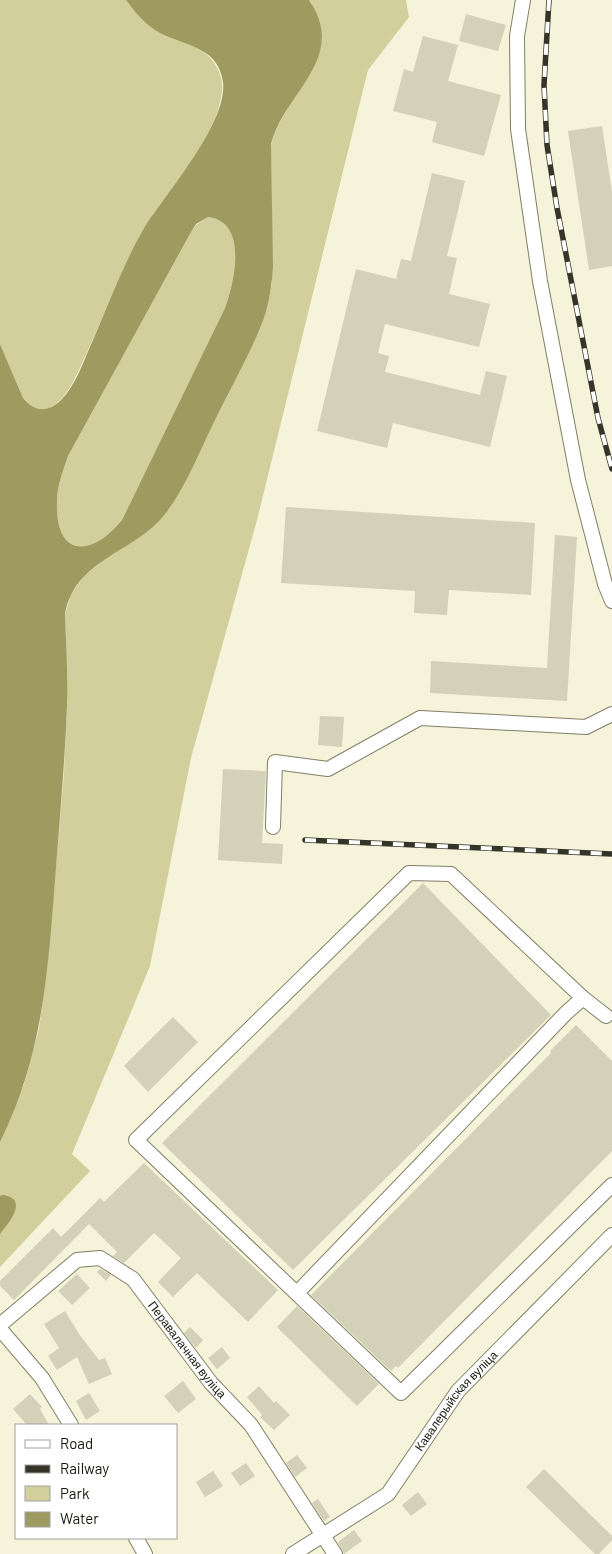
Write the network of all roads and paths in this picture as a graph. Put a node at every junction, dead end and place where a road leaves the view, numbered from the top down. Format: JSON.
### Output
{"nodes":[{"id":1,"x":523,"y":0,"type":"edge"},
{"id":2,"x":612,"y":601,"type":"edge"},
{"id":3,"x":612,"y":714,"type":"edge"},
{"id":4,"x":273,"y":828,"type":"dead end"},
{"id":5,"x":583,"y":998,"type":"junction"},
{"id":6,"x":610,"y":1016,"type":"edge"},
{"id":7,"x":612,"y":1185,"type":"edge"},
{"id":8,"x":612,"y":1236,"type":"edge"},
{"id":9,"x":297,"y":1294,"type":"junction"},
{"id":10,"x":0,"y":1324,"type":"edge"},
{"id":11,"x":0,"y":1330,"type":"edge"},
{"id":12,"x":70,"y":1424,"type":"edge"},
{"id":13,"x":324,"y":1536,"type":"junction"},
{"id":14,"x":137,"y":1539,"type":"edge"},
{"id":15,"x":145,"y":1554,"type":"edge"},
{"id":16,"x":293,"y":1554,"type":"edge"},
{"id":17,"x":335,"y":1554,"type":"edge"}],
"edges":[{"from":1,"to":2,"type":"street"},
{"from":3,"to":4,"type":"street"},
{"from":5,"to":6,"type":"street"},
{"from":5,"to":9,"type":"street"},
{"from":5,"to":9,"type":"street"},
{"from":7,"to":9,"type":"street"},
{"from":8,"to":13,"type":"street","name":"Кавалерыйская вуліца"},
{"from":10,"to":13,"type":"street","name":"Перавалачная вуліца"},
{"from":11,"to":12,"type":"street"},
{"from":13,"to":16,"type":"street","name":"Кавалерыйская вуліца"},
{"from":13,"to":17,"type":"street","name":"Перавалачная вуліца"},
{"from":14,"to":15,"type":"street"}]}
